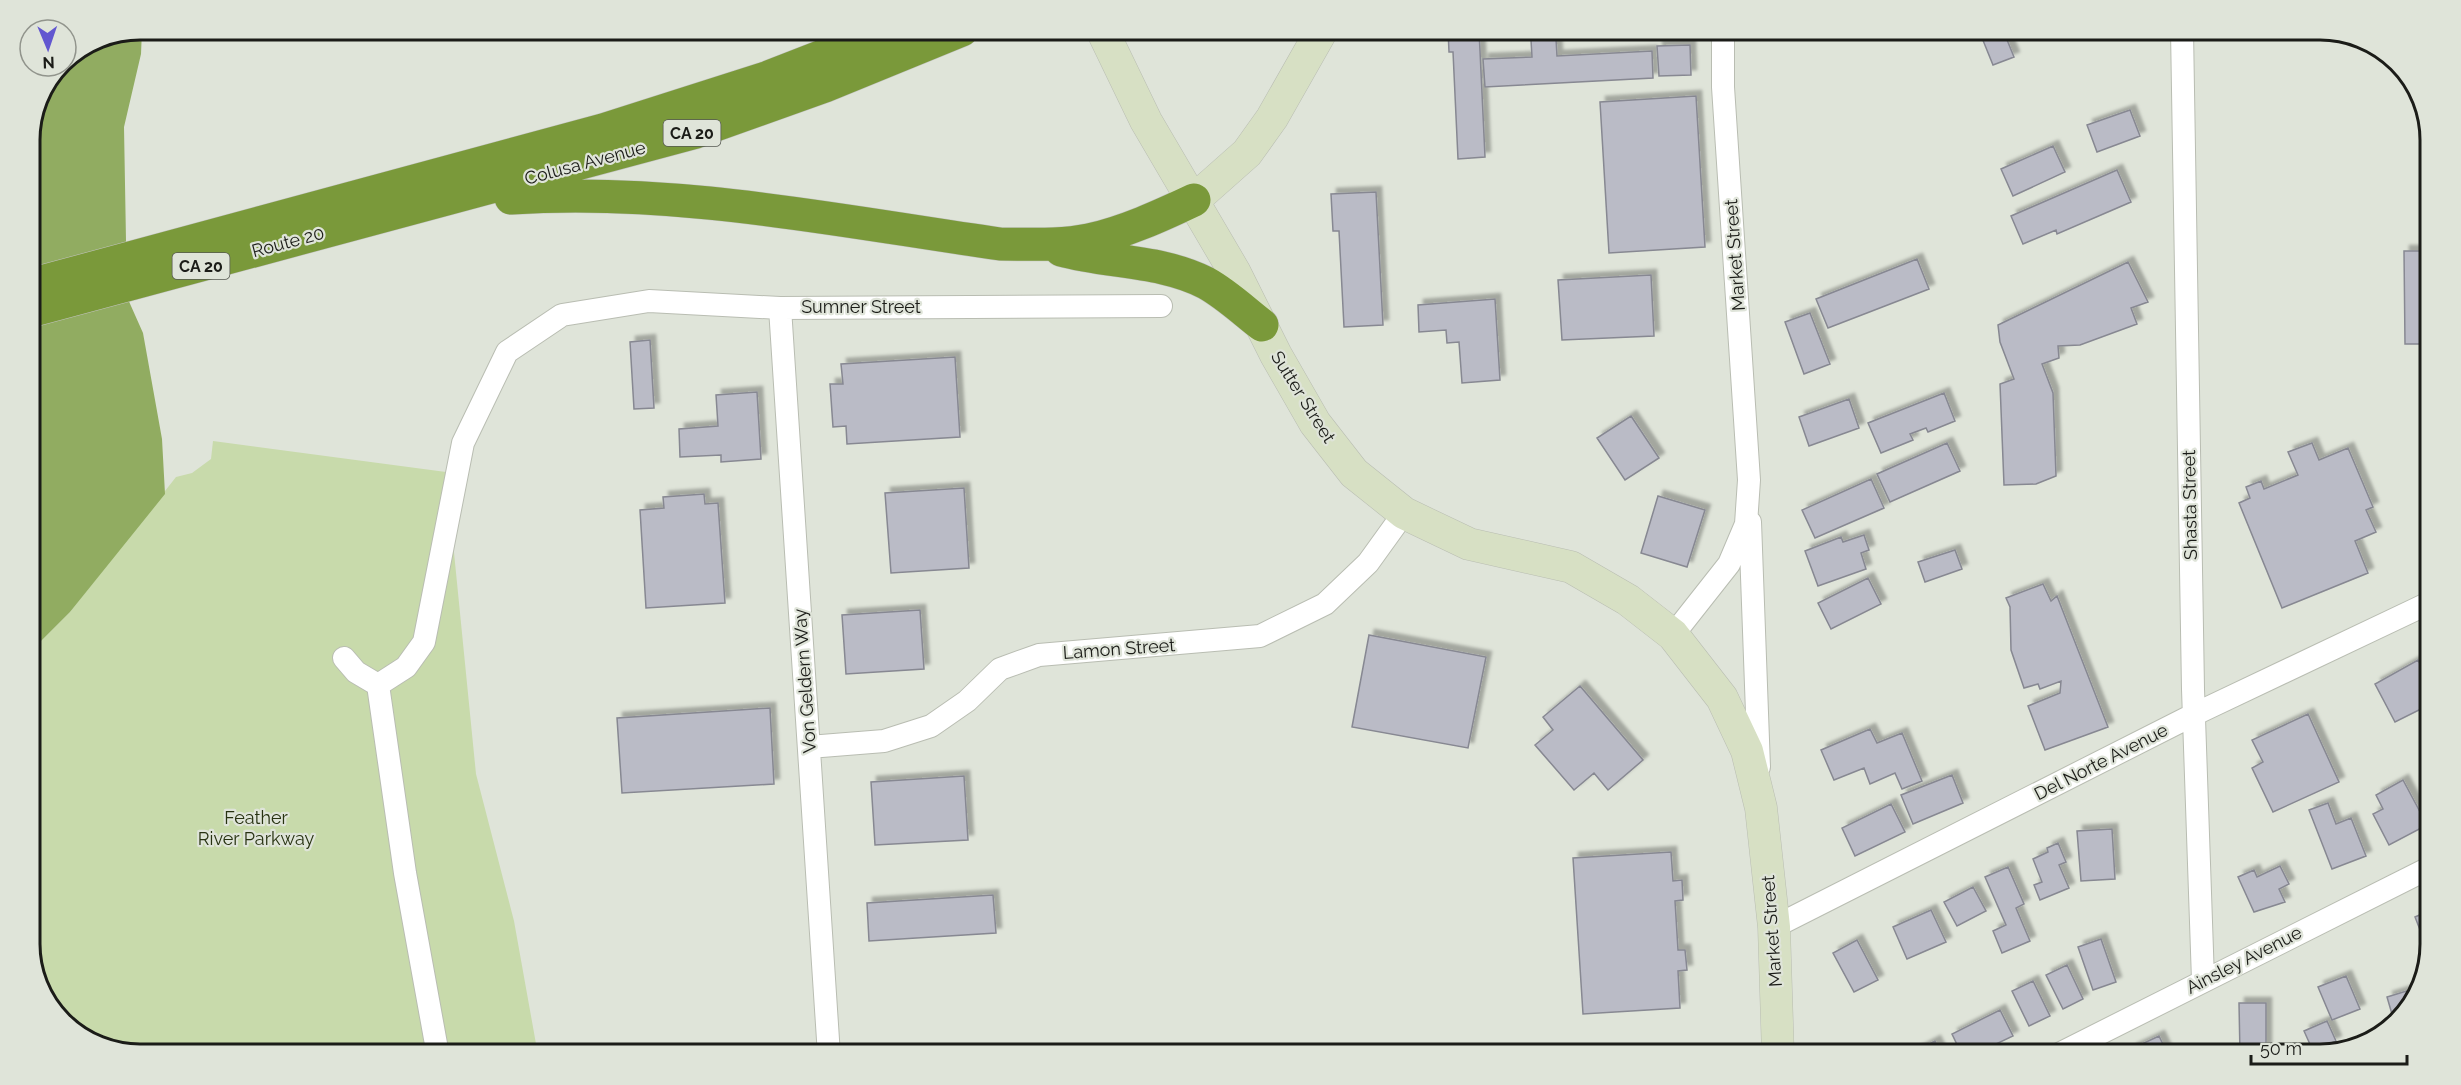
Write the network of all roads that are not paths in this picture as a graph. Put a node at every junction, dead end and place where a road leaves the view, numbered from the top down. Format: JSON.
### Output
{"nodes":[{"id":1,"x":863,"y":40,"type":"edge"},
{"id":2,"x":938,"y":40,"type":"edge"},
{"id":3,"x":1107,"y":40,"type":"edge"},
{"id":4,"x":1316,"y":40,"type":"edge"},
{"id":5,"x":1723,"y":40,"type":"edge"},
{"id":6,"x":2182,"y":40,"type":"edge"},
{"id":7,"x":1194,"y":200,"type":"junction"},
{"id":8,"x":370,"y":208,"type":"junction"},
{"id":9,"x":414,"y":209,"type":"junction"},
{"id":10,"x":1039,"y":245,"type":"junction"},
{"id":11,"x":41,"y":283,"type":"edge"},
{"id":12,"x":1161,"y":306,"type":"dead end"},
{"id":13,"x":41,"y":308,"type":"edge"},
{"id":14,"x":780,"y":308,"type":"junction"},
{"id":15,"x":1262,"y":325,"type":"junction"},
{"id":16,"x":1749,"y":480,"type":"junction"},
{"id":17,"x":1404,"y":513,"type":"junction"},
{"id":18,"x":2420,"y":607,"type":"edge"},
{"id":19,"x":1673,"y":635,"type":"junction"},
{"id":20,"x":344,"y":658,"type":"dead end"},
{"id":21,"x":378,"y":685,"type":"junction"},
{"id":22,"x":2193,"y":715,"type":"junction"},
{"id":23,"x":809,"y":747,"type":"junction"},
{"id":24,"x":1761,"y":808,"type":"junction"},
{"id":25,"x":2420,"y":872,"type":"edge"},
{"id":26,"x":1774,"y":927,"type":"junction"},
{"id":27,"x":2203,"y":980,"type":"junction"},
{"id":28,"x":436,"y":1045,"type":"edge"},
{"id":29,"x":828,"y":1045,"type":"edge"},
{"id":30,"x":1778,"y":1045,"type":"edge"},
{"id":31,"x":2076,"y":1045,"type":"edge"}],
"edges":[{"from":1,"to":8,"type":"highway","name":"Colusa Avenue","number":"CA 20"},
{"from":2,"to":9,"type":"highway","name":"Colusa Avenue","number":"CA 20"},
{"from":3,"to":7,"type":"main road","name":"Sutter Street"},
{"from":4,"to":7,"type":"main road"},
{"from":5,"to":16,"type":"street","name":"Market Street"},
{"from":6,"to":22,"type":"street","name":"Shasta Street"},
{"from":7,"to":10,"type":"highway"},
{"from":7,"to":15,"type":"main road","name":"Sutter Street"},
{"from":8,"to":9,"type":"highway","name":"Colusa Avenue","number":"CA 20"},
{"from":8,"to":11,"type":"highway","name":"Route 20","number":"CA 20"},
{"from":8,"to":13,"type":"highway","name":"Route 20","number":"CA 20"},
{"from":9,"to":10,"type":"highway"},
{"from":10,"to":15,"type":"highway"},
{"from":12,"to":14,"type":"street","name":"Sumner Street"},
{"from":14,"to":21,"type":"street","name":"Sumner Street"},
{"from":14,"to":23,"type":"street","name":"Von Geldern Way"},
{"from":15,"to":17,"type":"main road","name":"Sutter Street"},
{"from":16,"to":19,"type":"street","name":"Market Street"},
{"from":16,"to":24,"type":"street","name":"Market Street"},
{"from":17,"to":19,"type":"main road","name":"Sutter Street"},
{"from":17,"to":23,"type":"street","name":"Lamon Street"},
{"from":18,"to":22,"type":"street","name":"Del Norte Avenue"},
{"from":19,"to":24,"type":"main road","name":"Market Street"},
{"from":20,"to":21,"type":"street"},
{"from":21,"to":28,"type":"street"},
{"from":22,"to":26,"type":"street","name":"Del Norte Avenue"},
{"from":22,"to":27,"type":"street","name":"Shasta Street"},
{"from":23,"to":29,"type":"street","name":"Von Geldern Way"},
{"from":24,"to":26,"type":"main road","name":"Market Street"},
{"from":25,"to":27,"type":"street","name":"Ainsley Avenue"},
{"from":26,"to":30,"type":"main road","name":"Market Street"},
{"from":27,"to":31,"type":"street","name":"Ainsley Avenue"}]}
